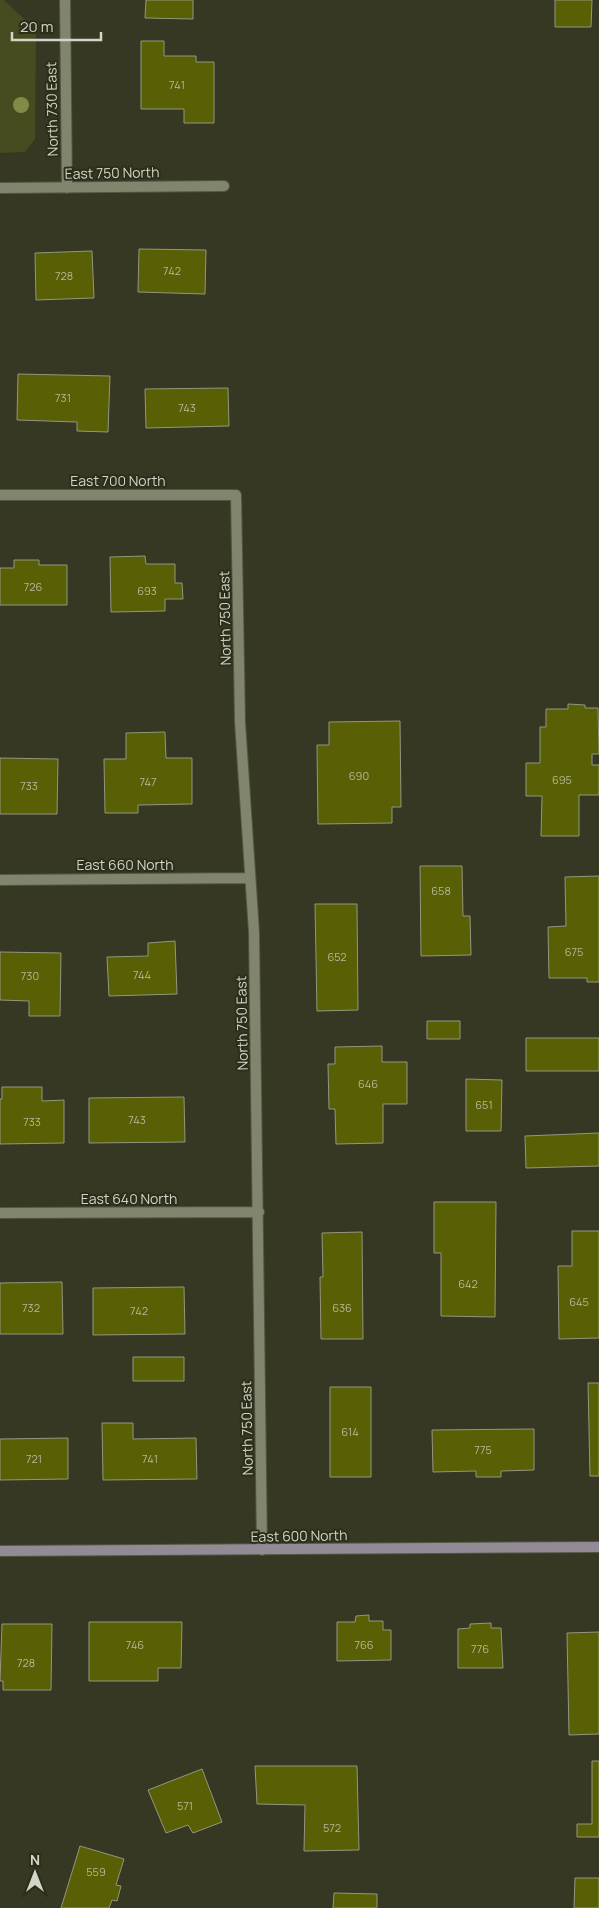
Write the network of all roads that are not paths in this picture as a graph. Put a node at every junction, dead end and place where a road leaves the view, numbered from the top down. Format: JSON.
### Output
{"nodes":[{"id":1,"x":65,"y":0,"type":"edge"},
{"id":2,"x":224,"y":186,"type":"dead end"},
{"id":3,"x":0,"y":188,"type":"edge"},
{"id":4,"x":67,"y":188,"type":"junction"},
{"id":5,"x":0,"y":495,"type":"edge"},
{"id":6,"x":236,"y":495,"type":"joint"},
{"id":7,"x":250,"y":878,"type":"junction"},
{"id":8,"x":0,"y":880,"type":"edge"},
{"id":9,"x":259,"y":1212,"type":"junction"},
{"id":10,"x":0,"y":1213,"type":"edge"},
{"id":11,"x":599,"y":1547,"type":"edge"},
{"id":12,"x":262,"y":1550,"type":"junction"},
{"id":13,"x":0,"y":1551,"type":"edge"}],
"edges":[{"from":1,"to":4,"type":"street","name":"North 730 East"},
{"from":2,"to":4,"type":"street","name":"East 750 North"},
{"from":3,"to":4,"type":"street","name":"East 750 North"},
{"from":5,"to":6,"type":"street","name":"East 700 North"},
{"from":6,"to":7,"type":"street","name":"North 750 East"},
{"from":7,"to":8,"type":"street","name":"East 660 North"},
{"from":7,"to":9,"type":"street","name":"North 750 East"},
{"from":9,"to":10,"type":"street","name":"East 640 North"},
{"from":9,"to":12,"type":"street","name":"North 750 East"},
{"from":11,"to":12,"type":"street","name":"East 600 North"},
{"from":12,"to":13,"type":"street","name":"East 600 North"}]}
